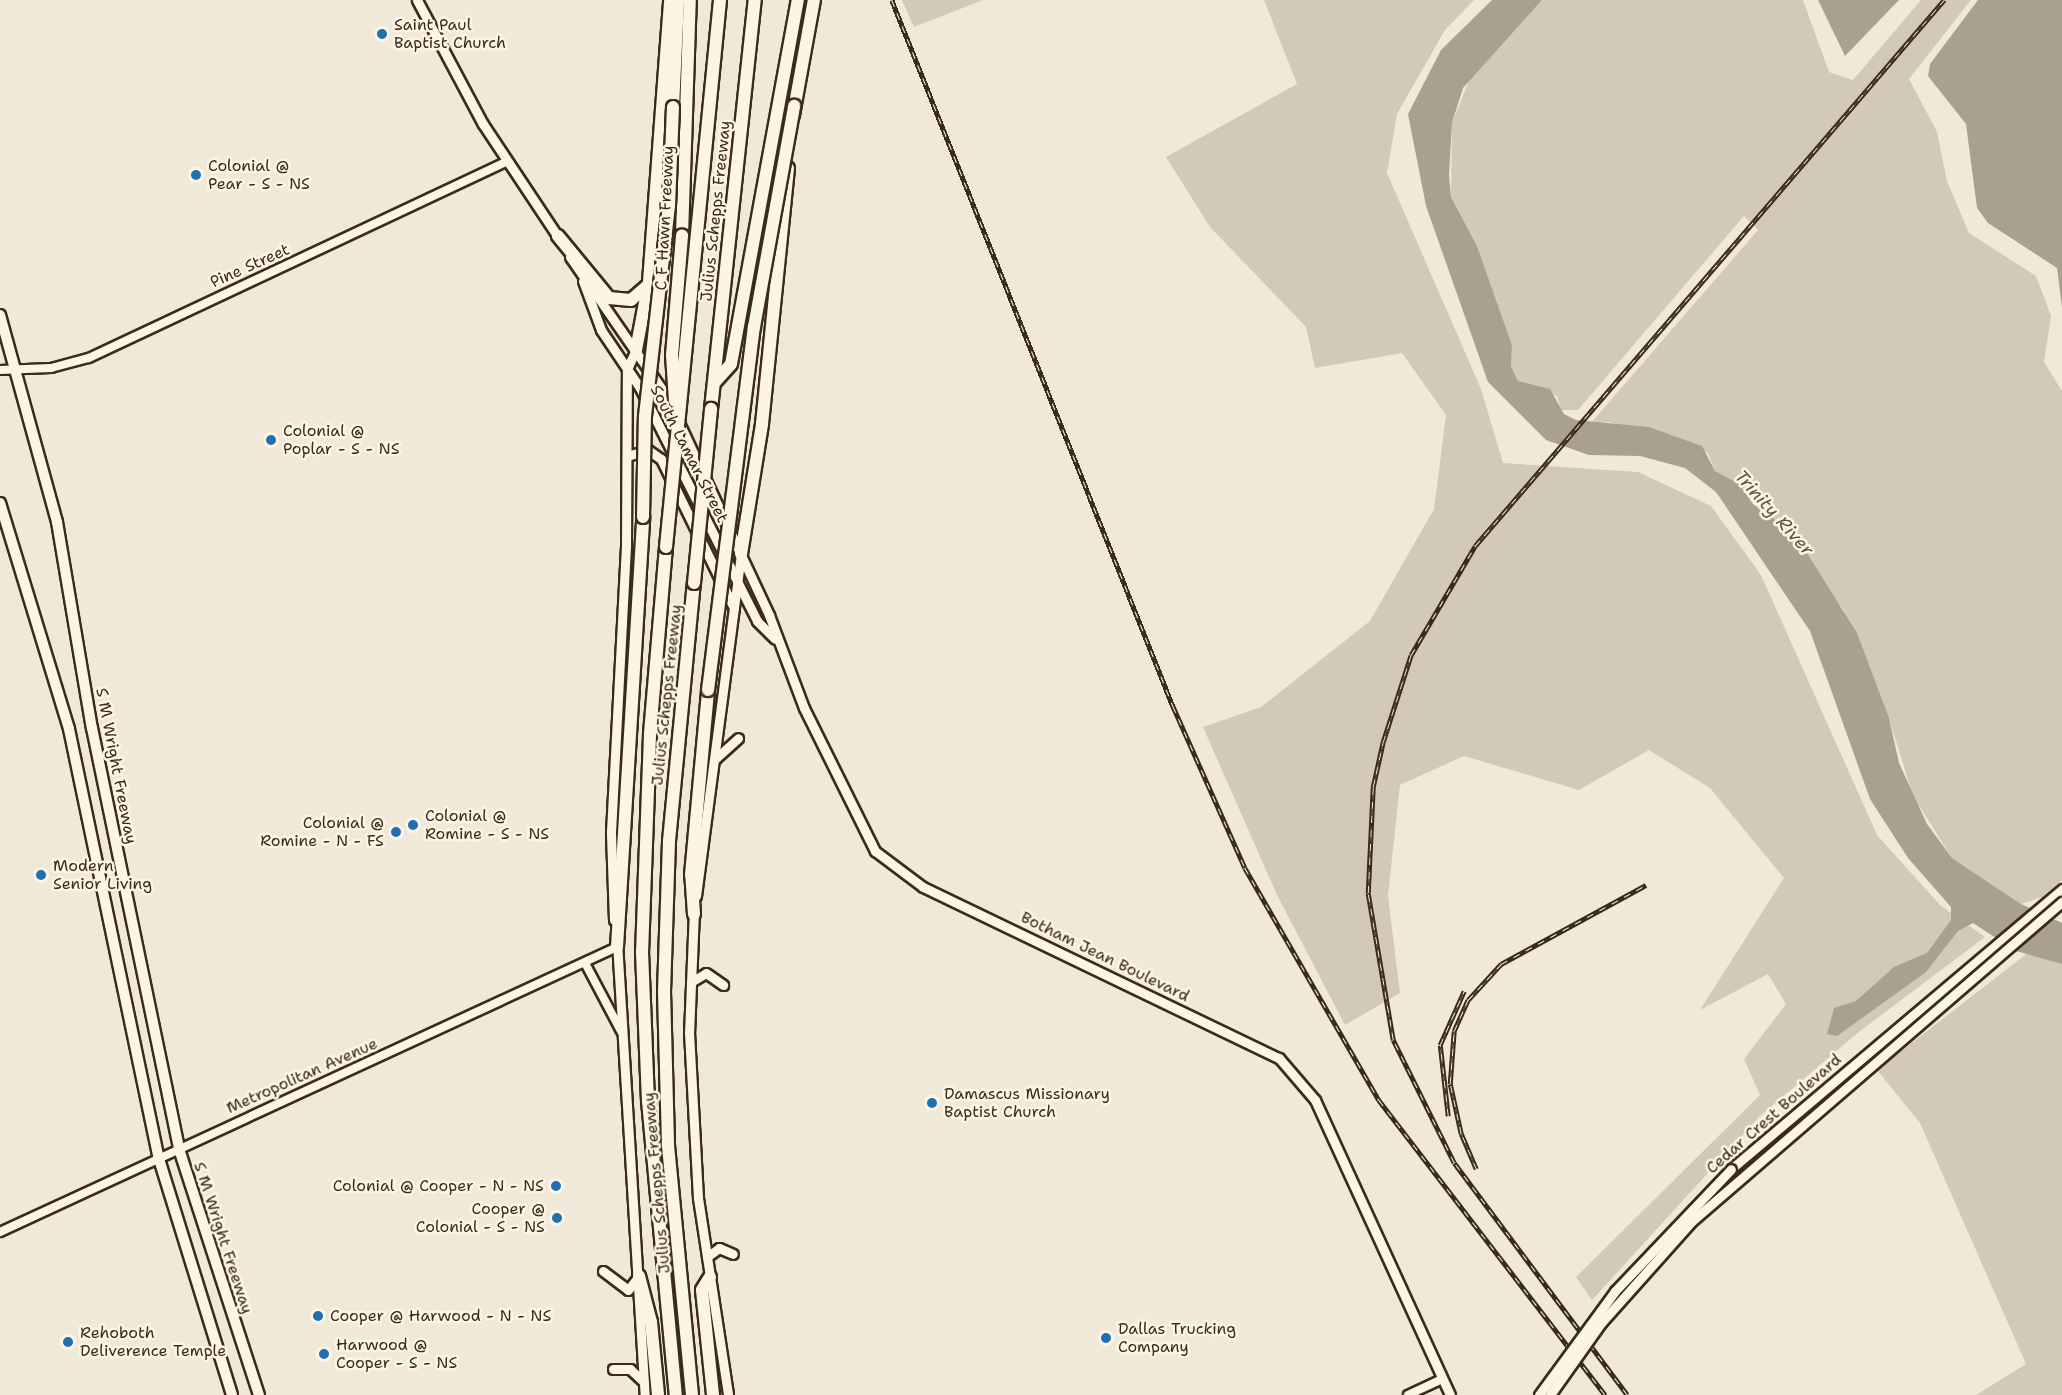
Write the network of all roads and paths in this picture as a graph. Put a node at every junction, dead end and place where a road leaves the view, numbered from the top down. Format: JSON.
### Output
{"nodes":[{"id":1,"x":417,"y":0,"type":"edge"},
{"id":2,"x":670,"y":0,"type":"edge"},
{"id":3,"x":678,"y":0,"type":"edge"},
{"id":4,"x":690,"y":0,"type":"edge"},
{"id":5,"x":720,"y":0,"type":"edge"},
{"id":6,"x":755,"y":0,"type":"edge"},
{"id":7,"x":798,"y":0,"type":"edge"},
{"id":8,"x":814,"y":0,"type":"edge"},
{"id":9,"x":794,"y":106,"type":"junction"},
{"id":10,"x":506,"y":162,"type":"junction"},
{"id":11,"x":558,"y":236,"type":"junction"},
{"id":12,"x":582,"y":278,"type":"junction"},
{"id":13,"x":649,"y":282,"type":"junction"},
{"id":14,"x":0,"y":315,"type":"edge"},
{"id":15,"x":636,"y":350,"type":"junction"},
{"id":16,"x":627,"y":369,"type":"junction"},
{"id":17,"x":0,"y":370,"type":"edge"},
{"id":18,"x":16,"y":370,"type":"junction"},
{"id":19,"x":714,"y":383,"type":"junction"},
{"id":20,"x":640,"y":388,"type":"junction"},
{"id":21,"x":666,"y":394,"type":"junction"},
{"id":22,"x":627,"y":400,"type":"junction"},
{"id":23,"x":678,"y":438,"type":"junction"},
{"id":24,"x":627,"y":456,"type":"junction"},
{"id":25,"x":0,"y":503,"type":"edge"},
{"id":26,"x":741,"y":554,"type":"junction"},
{"id":27,"x":738,"y":585,"type":"junction"},
{"id":28,"x":734,"y":608,"type":"junction"},
{"id":29,"x":776,"y":640,"type":"junction"},
{"id":30,"x":718,"y":735,"type":"junction"},
{"id":31,"x":714,"y":761,"type":"junction"},
{"id":32,"x":2062,"y":889,"type":"edge"},
{"id":33,"x":2062,"y":902,"type":"edge"},
{"id":34,"x":694,"y":914,"type":"junction"},
{"id":35,"x":617,"y":947,"type":"junction"},
{"id":36,"x":585,"y":963,"type":"junction"},
{"id":37,"x":691,"y":982,"type":"junction"},
{"id":38,"x":723,"y":985,"type":"dead end"},
{"id":39,"x":621,"y":1031,"type":"junction"},
{"id":40,"x":179,"y":1149,"type":"junction"},
{"id":41,"x":159,"y":1159,"type":"junction"},
{"id":42,"x":0,"y":1232,"type":"edge"},
{"id":43,"x":733,"y":1254,"type":"dead end"},
{"id":44,"x":707,"y":1257,"type":"junction"},
{"id":45,"x":603,"y":1271,"type":"dead end"},
{"id":46,"x":639,"y":1276,"type":"junction"},
{"id":47,"x":710,"y":1277,"type":"junction"},
{"id":48,"x":614,"y":1369,"type":"dead end"},
{"id":49,"x":1443,"y":1379,"type":"junction"},
{"id":50,"x":645,"y":1383,"type":"junction"},
{"id":51,"x":232,"y":1395,"type":"edge"},
{"id":52,"x":259,"y":1395,"type":"edge"},
{"id":53,"x":645,"y":1395,"type":"edge"},
{"id":54,"x":658,"y":1395,"type":"edge"},
{"id":55,"x":676,"y":1395,"type":"edge"},
{"id":56,"x":692,"y":1395,"type":"edge"},
{"id":57,"x":713,"y":1395,"type":"edge"},
{"id":58,"x":728,"y":1395,"type":"edge"},
{"id":59,"x":1408,"y":1395,"type":"edge"},
{"id":60,"x":1450,"y":1395,"type":"edge"},
{"id":61,"x":1539,"y":1395,"type":"edge"},
{"id":62,"x":1550,"y":1395,"type":"edge"}],
"edges":[{"from":1,"to":10,"type":"main road","name":"South Lamar Street"},
{"from":2,"to":13,"type":"highway"},
{"from":3,"to":35,"type":"highway","bridge":true},
{"from":4,"to":23,"type":"highway","name":"C F Hawn Freeway","bridge":true},
{"from":5,"to":23,"type":"highway","name":"Julius Schepps Freeway","bridge":true},
{"from":6,"to":19,"type":"highway","name":"Julius Schepps Freeway"},
{"from":7,"to":19,"type":"highway"},
{"from":8,"to":9,"type":"highway"},
{"from":9,"to":26,"type":"highway","bridge":true},
{"from":9,"to":34,"type":"highway","bridge":true},
{"from":10,"to":11,"type":"main road","name":"South Lamar Street"},
{"from":10,"to":18,"type":"street","name":"Pine Street"},
{"from":11,"to":12,"type":"main road","name":"South Lamar Street"},
{"from":11,"to":13,"type":"highway"},
{"from":12,"to":15,"type":"main road","name":"South Lamar Street"},
{"from":12,"to":16,"type":"main road","name":"South Lamar Street"},
{"from":13,"to":15,"type":"highway"},
{"from":14,"to":18,"type":"main road","name":"S M Wright Freeway"},
{"from":15,"to":16,"type":"main road","name":"Julius Schepps Freeway"},
{"from":15,"to":21,"type":"main road","name":"South Lamar Street"},
{"from":16,"to":20,"type":"main road","name":"South Lamar Street"},
{"from":16,"to":22,"type":"main road","name":"Julius Schepps Freeway"},
{"from":17,"to":18,"type":"street","name":"Pine Street"},
{"from":18,"to":40,"type":"main road","name":"S M Wright Freeway"},
{"from":19,"to":56,"type":"highway","name":"Julius Schepps Freeway","bridge":true},
{"from":20,"to":21,"type":"main road"},
{"from":20,"to":22,"type":"main road"},
{"from":20,"to":27,"type":"main road","name":"South Lamar Street"},
{"from":21,"to":26,"type":"main road","name":"South Lamar Street"},
{"from":22,"to":24,"type":"main road","name":"Julius Schepps Freeway"},
{"from":23,"to":55,"type":"highway","name":"Julius Schepps Freeway","bridge":true},
{"from":24,"to":28,"type":"main road"},
{"from":24,"to":35,"type":"main road","name":"Julius Schepps Freeway"},
{"from":25,"to":41,"type":"main road"},
{"from":26,"to":27,"type":"main road"},
{"from":26,"to":29,"type":"main road","name":"Botham Jean Boulevard"},
{"from":27,"to":28,"type":"main road"},
{"from":27,"to":29,"type":"main road","name":"South Lamar Street"},
{"from":28,"to":30,"type":"main road"},
{"from":29,"to":49,"type":"main road","name":"Botham Jean Boulevard"},
{"from":30,"to":31,"type":"main road"},
{"from":30,"to":31,"type":"main road"},
{"from":31,"to":34,"type":"main road"},
{"from":32,"to":61,"type":"main road","name":"Cedar Crest Boulevard","bridge":true},
{"from":33,"to":62,"type":"main road","name":"Cedar Crest Boulevard","bridge":true},
{"from":34,"to":37,"type":"main road"},
{"from":35,"to":36,"type":"street","name":"Metropolitan Avenue"},
{"from":35,"to":39,"type":"main road","name":"Julius Schepps Freeway"},
{"from":36,"to":39,"type":"street"},
{"from":36,"to":40,"type":"street","name":"Metropolitan Avenue"},
{"from":37,"to":38,"type":"main road"},
{"from":37,"to":44,"type":"main road"},
{"from":39,"to":46,"type":"main road","name":"Julius Schepps Freeway"},
{"from":40,"to":41,"type":"street","name":"Metropolitan Avenue"},
{"from":40,"to":52,"type":"main road","name":"S M Wright Freeway"},
{"from":41,"to":42,"type":"street","name":"Metropolitan Avenue"},
{"from":41,"to":51,"type":"main road"},
{"from":43,"to":44,"type":"main road"},
{"from":44,"to":47,"type":"main road"},
{"from":45,"to":46,"type":"main road"},
{"from":46,"to":50,"type":"main road","name":"Julius Schepps Freeway"},
{"from":46,"to":54,"type":"highway"},
{"from":47,"to":57,"type":"highway"},
{"from":47,"to":58,"type":"main road"},
{"from":48,"to":50,"type":"main road"},
{"from":49,"to":59,"type":"street"},
{"from":49,"to":60,"type":"main road","name":"Botham Jean Boulevard"},
{"from":50,"to":53,"type":"main road","name":"Julius Schepps Freeway"}]}
